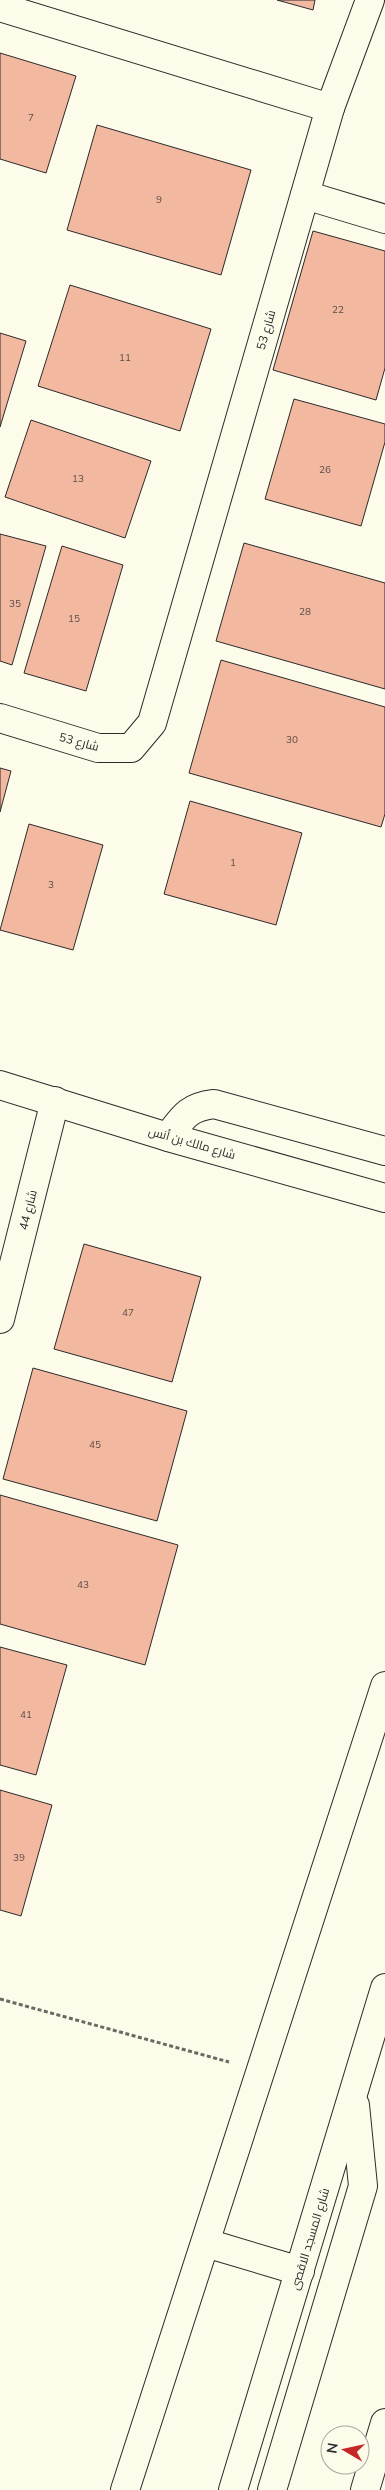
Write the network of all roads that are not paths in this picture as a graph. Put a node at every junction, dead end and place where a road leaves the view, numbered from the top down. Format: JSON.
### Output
{"nodes":[{"id":1,"x":370,"y":0,"type":"edge"},
{"id":2,"x":0,"y":7,"type":"edge"},
{"id":3,"x":330,"y":108,"type":"junction"},
{"id":4,"x":305,"y":195,"type":"junction"},
{"id":5,"x":385,"y":219,"type":"edge"},
{"id":6,"x":0,"y":718,"type":"edge"},
{"id":7,"x":0,"y":1085,"type":"edge"},
{"id":8,"x":55,"y":1101,"type":"junction"},
{"id":9,"x":168,"y":1137,"type":"junction"},
{"id":10,"x":385,"y":1151,"type":"edge"},
{"id":11,"x":385,"y":1198,"type":"edge"},
{"id":12,"x":0,"y":1319,"type":"edge"},
{"id":13,"x":385,"y":1686,"type":"edge"},
{"id":14,"x":385,"y":1988,"type":"edge"},
{"id":15,"x":354,"y":2091,"type":"junction"},
{"id":16,"x":206,"y":2243,"type":"junction"},
{"id":17,"x":300,"y":2271,"type":"junction"},
{"id":18,"x":385,"y":2423,"type":"edge"},
{"id":19,"x":124,"y":2490,"type":"edge"},
{"id":20,"x":234,"y":2490,"type":"edge"},
{"id":21,"x":272,"y":2490,"type":"edge"},
{"id":22,"x":365,"y":2490,"type":"edge"}],
"edges":[{"from":1,"to":3,"type":"street","name":"شارع 53"},
{"from":2,"to":3,"type":"street"},
{"from":3,"to":4,"type":"street","name":"شارع 53"},
{"from":4,"to":5,"type":"street"},
{"from":4,"to":6,"type":"street","name":"شارع 53"},
{"from":7,"to":8,"type":"street","name":"شارع مالك بن أنس"},
{"from":8,"to":9,"type":"street","name":"شارع مالك بن أنس"},
{"from":8,"to":12,"type":"street","name":"شارع 44"},
{"from":9,"to":10,"type":"street"},
{"from":9,"to":11,"type":"street","name":"شارع مالك بن أنس"},
{"from":13,"to":16,"type":"street"},
{"from":14,"to":15,"type":"street","name":"شارع المسجد الاقصى"},
{"from":15,"to":17,"type":"street","name":"شارع المسجد الاقصى"},
{"from":15,"to":21,"type":"street"},
{"from":16,"to":17,"type":"street"},
{"from":16,"to":19,"type":"street"},
{"from":17,"to":20,"type":"street","name":"شارع المسجد الاقصى"},
{"from":18,"to":22,"type":"street"}]}
